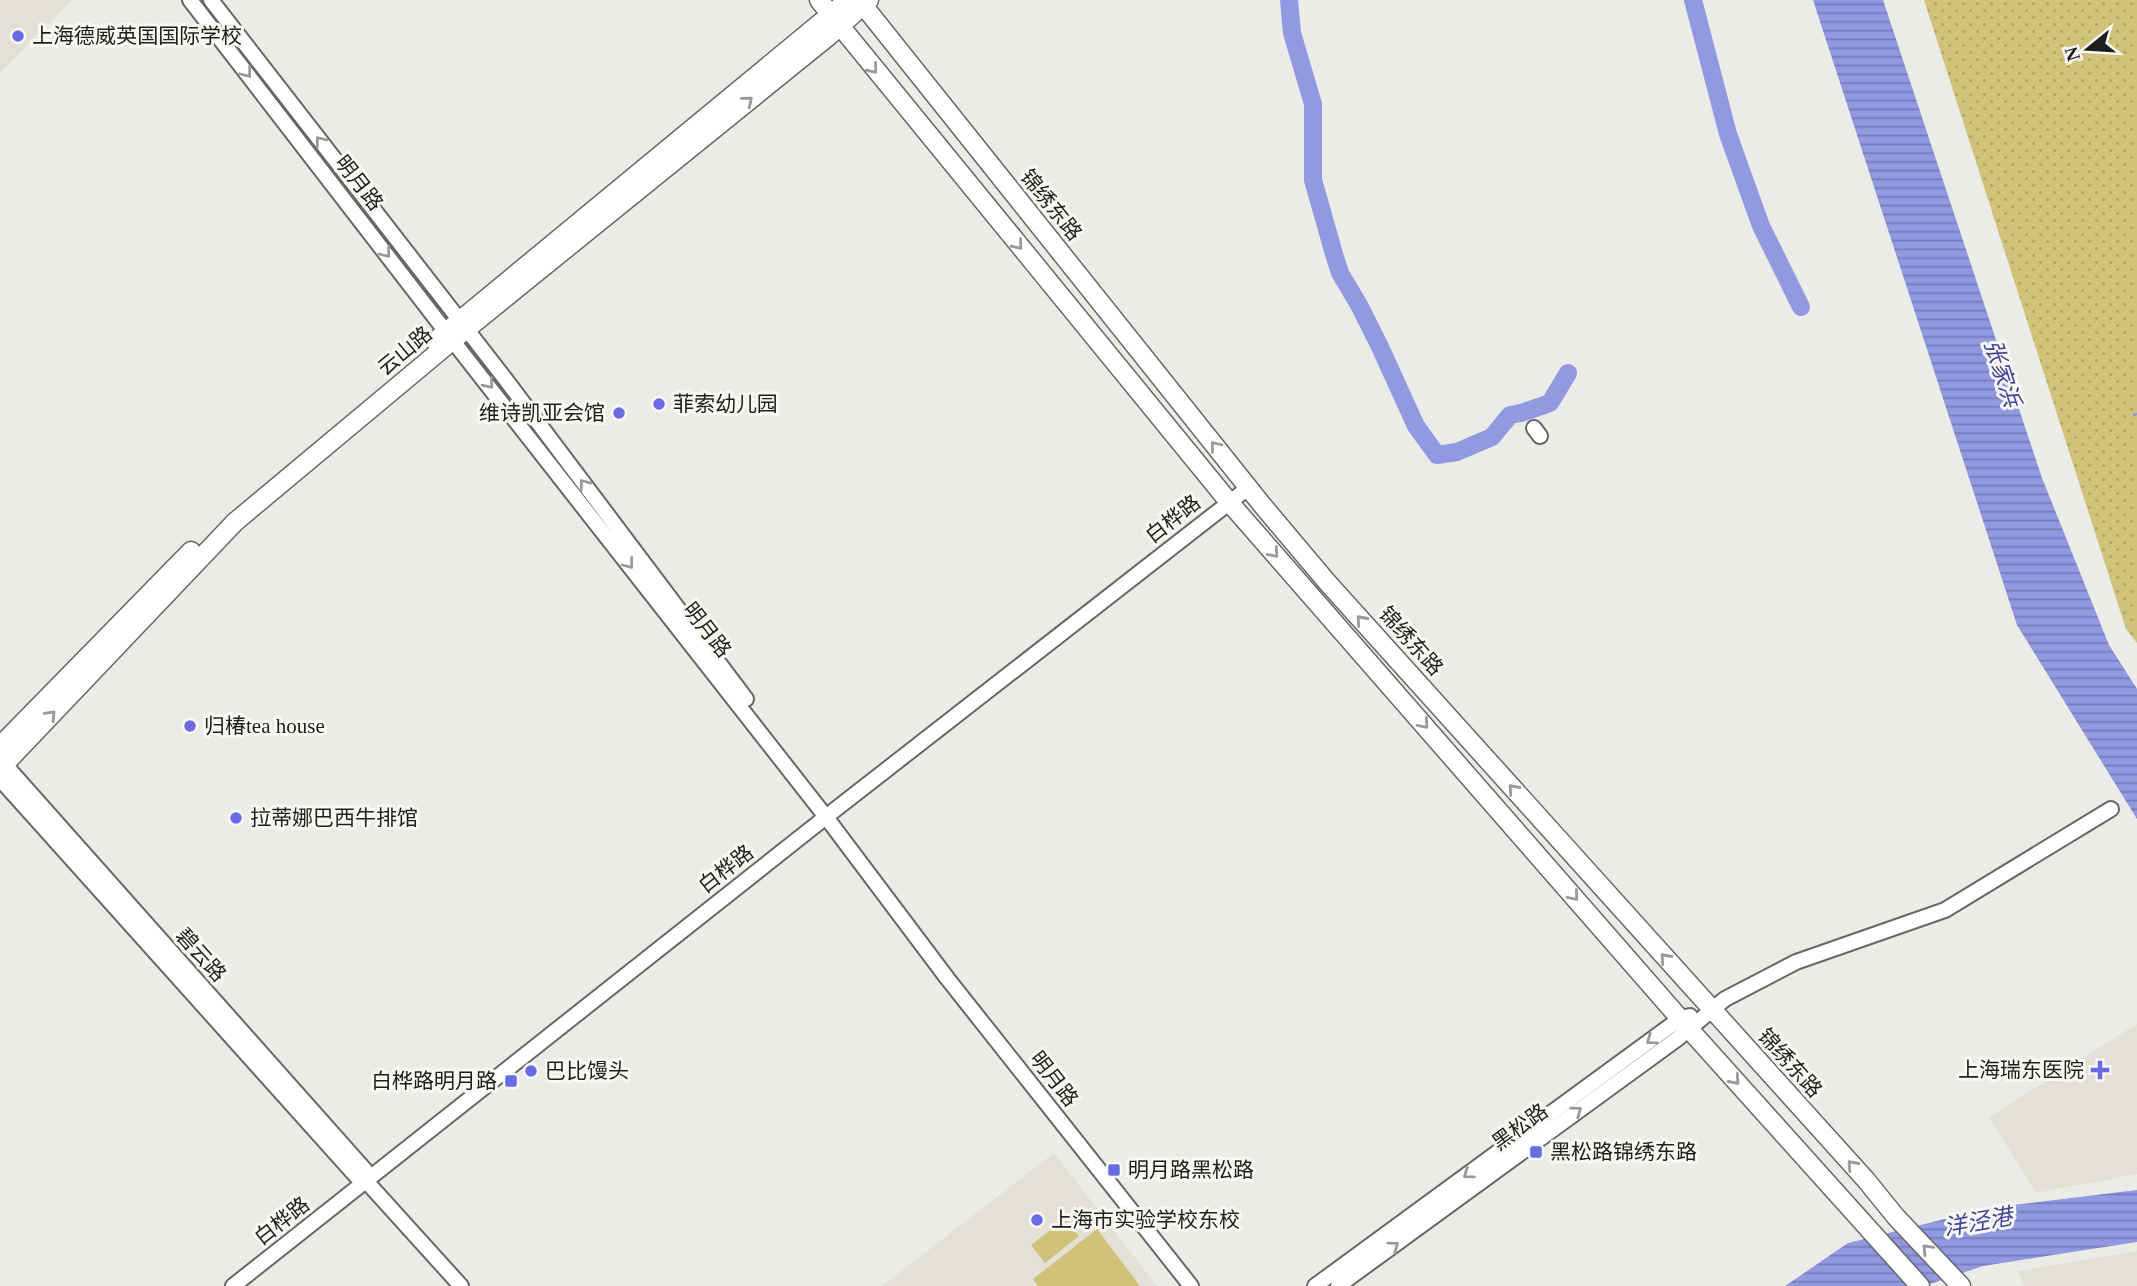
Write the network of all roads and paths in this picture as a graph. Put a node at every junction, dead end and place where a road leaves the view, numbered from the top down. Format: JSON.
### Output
{"nodes":[{"id":1,"x":190,"y":0,"type":"edge"},
{"id":2,"x":211,"y":0,"type":"edge"},
{"id":3,"x":819,"y":0,"type":"edge"},
{"id":4,"x":860,"y":1,"type":"edge"},
{"id":5,"x":835,"y":21,"type":"junction"},
{"id":6,"x":456,"y":330,"type":"junction"},
{"id":7,"x":1248,"y":488,"type":"junction"},
{"id":8,"x":1229,"y":502,"type":"junction"},
{"id":9,"x":0,"y":746,"type":"edge"},
{"id":10,"x":1,"y":768,"type":"edge"},
{"id":11,"x":2111,"y":809,"type":"dead end"},
{"id":12,"x":828,"y":815,"type":"junction"},
{"id":13,"x":1718,"y":1004,"type":"junction"},
{"id":14,"x":1685,"y":1024,"type":"junction"},
{"id":15,"x":366,"y":1181,"type":"junction"},
{"id":16,"x":1959,"y":1284,"type":"edge"},
{"id":17,"x":233,"y":1286,"type":"edge"},
{"id":18,"x":461,"y":1286,"type":"edge"},
{"id":19,"x":1191,"y":1286,"type":"edge"},
{"id":20,"x":1200,"y":1286,"type":"edge"},
{"id":21,"x":1315,"y":1286,"type":"edge"},
{"id":22,"x":1338,"y":1286,"type":"edge"},
{"id":23,"x":1920,"y":1286,"type":"edge"}],
"edges":[{"from":1,"to":6,"type":"street","name":"明月路","one_way":true},
{"from":6,"to":2,"type":"street","name":"明月路","one_way":true},
{"from":3,"to":5,"type":"main road"},
{"from":4,"to":5,"type":"main road","name":"云山路"},
{"from":7,"to":4,"type":"main road","name":"锦绣东路","one_way":true},
{"from":5,"to":6,"type":"main road","name":"云山路"},
{"from":5,"to":8,"type":"main road","one_way":true},
{"from":6,"to":9,"type":"main road","name":"云山路"},
{"from":10,"to":6,"type":"main road","name":"云山路","one_way":true},
{"from":6,"to":12,"type":"street","name":"明月路"},
{"from":7,"to":8,"type":"street","name":"白桦路"},
{"from":13,"to":7,"type":"main road","name":"锦绣东路","one_way":true},
{"from":8,"to":12,"type":"street","name":"白桦路"},
{"from":8,"to":14,"type":"main road","one_way":true},
{"from":10,"to":15,"type":"street","name":"碧云路"},
{"from":11,"to":13,"type":"street"},
{"from":12,"to":15,"type":"street","name":"白桦路"},
{"from":12,"to":19,"type":"street","name":"明月路"},
{"from":12,"to":20,"type":"street","name":"明月路"},
{"from":13,"to":14,"type":"street"},
{"from":16,"to":13,"type":"main road","name":"锦绣东路","one_way":true},
{"from":14,"to":21,"type":"street","one_way":true},
{"from":22,"to":14,"type":"street","name":"黑松路","one_way":true},
{"from":14,"to":23,"type":"main road","one_way":true},
{"from":15,"to":17,"type":"street","name":"白桦路"},
{"from":15,"to":18,"type":"street","name":"碧云路"}]}
